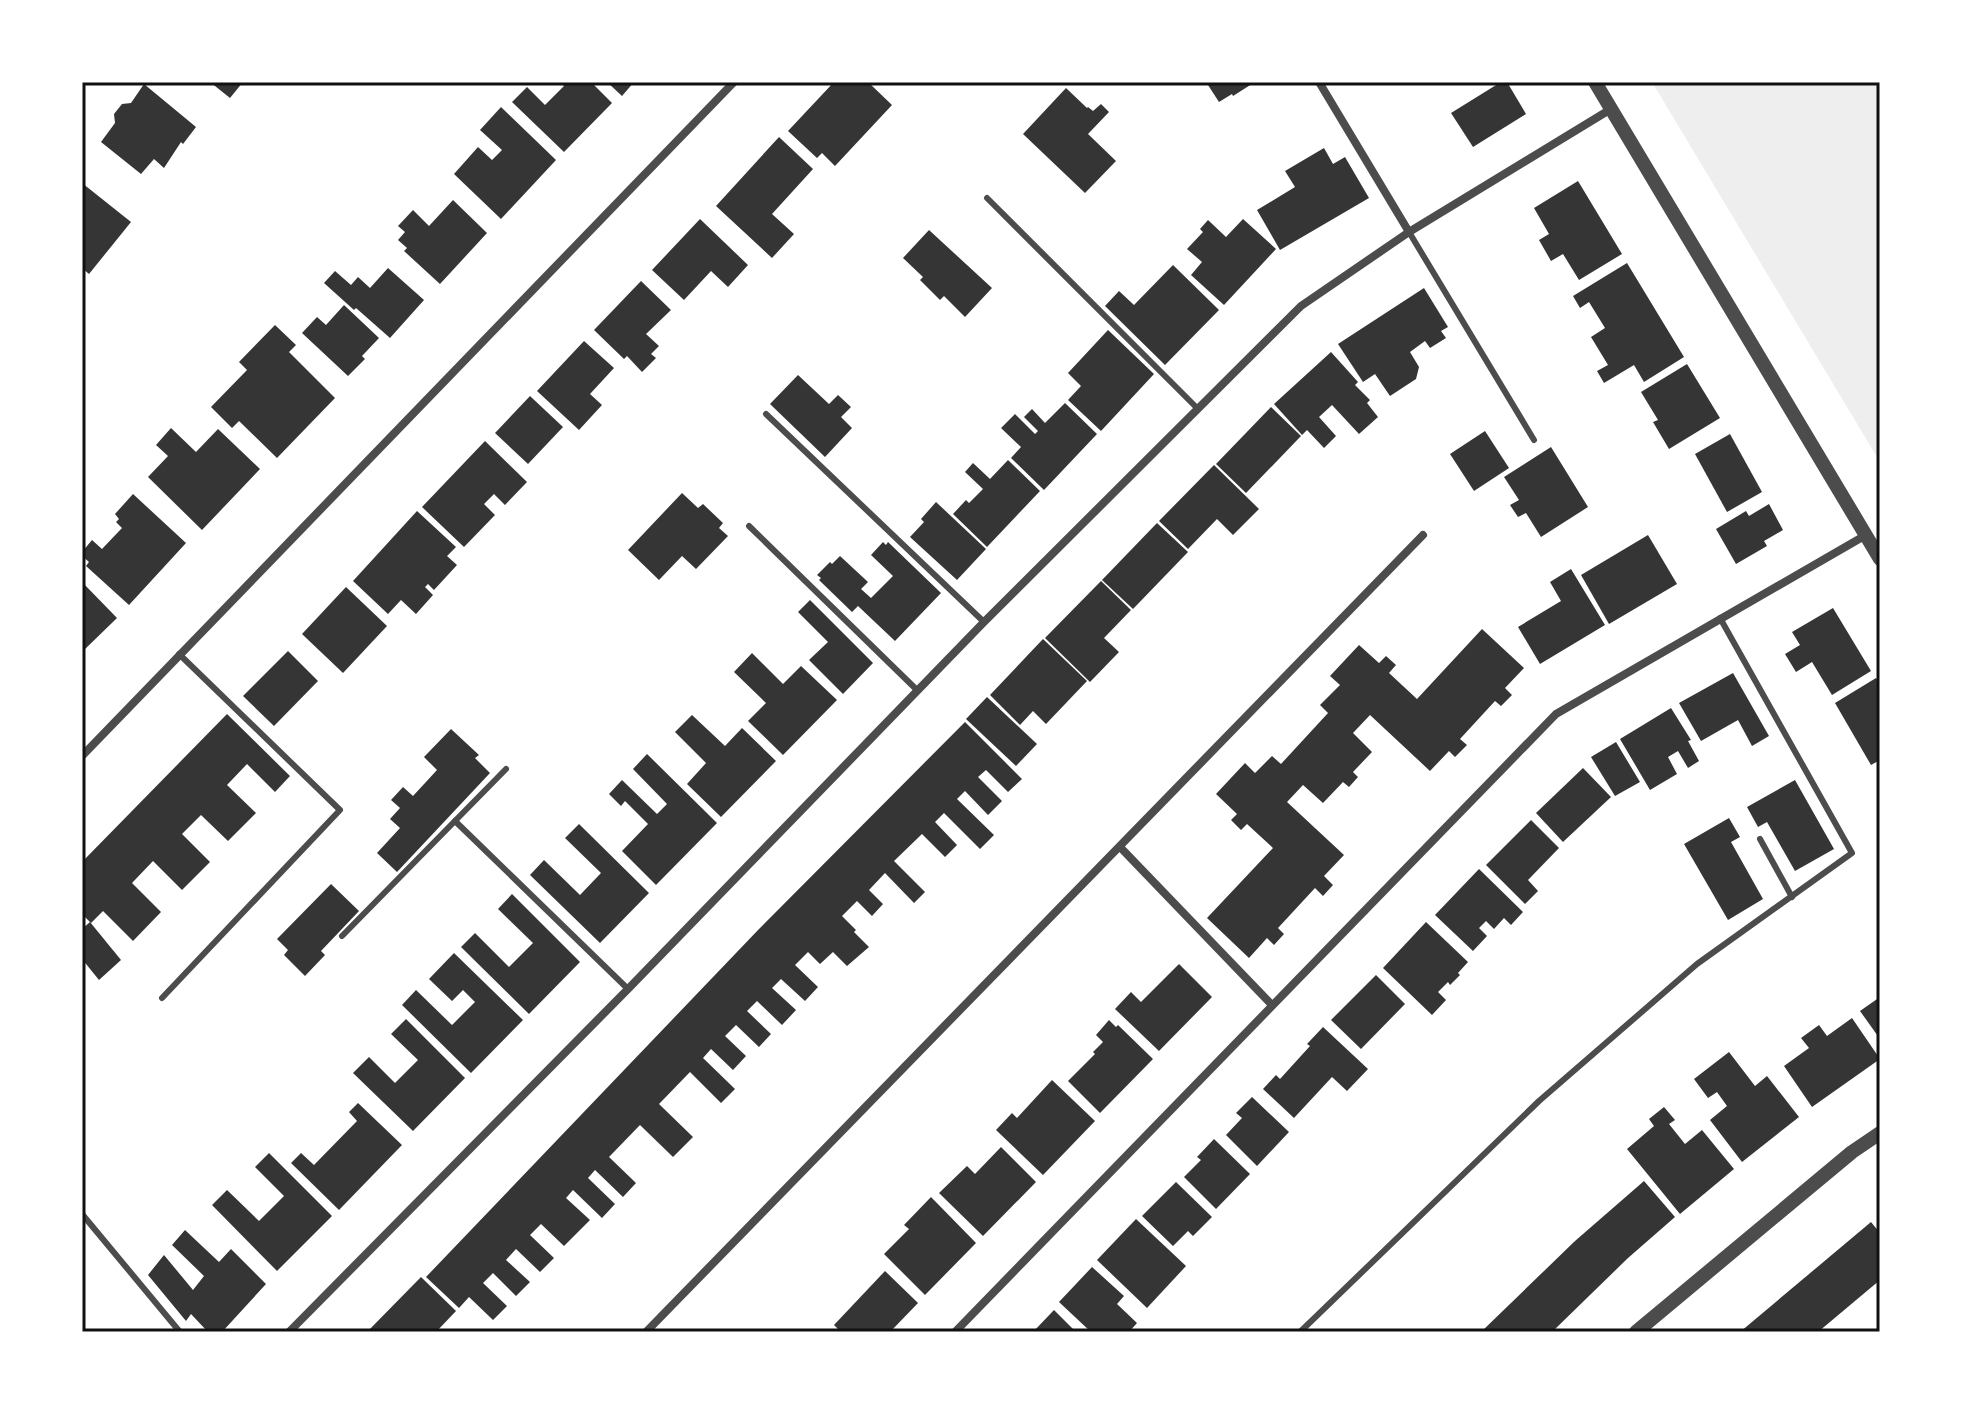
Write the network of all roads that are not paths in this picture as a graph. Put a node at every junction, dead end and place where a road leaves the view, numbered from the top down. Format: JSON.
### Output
{"nodes":[{"id":1,"x":734,"y":82,"type":"edge"},
{"id":2,"x":1319,"y":82,"type":"edge"},
{"id":3,"x":1595,"y":82,"type":"edge"},
{"id":4,"x":1611,"y":109,"type":"junction"},
{"id":5,"x":987,"y":198,"type":"dead end"},
{"id":6,"x":1409,"y":232,"type":"junction"},
{"id":7,"x":1197,"y":408,"type":"junction"},
{"id":8,"x":766,"y":414,"type":"dead end"},
{"id":9,"x":1534,"y":440,"type":"dead end"},
{"id":10,"x":749,"y":526,"type":"dead end"},
{"id":11,"x":1423,"y":535,"type":"dead end"},
{"id":12,"x":1866,"y":535,"type":"junction"},
{"id":13,"x":1880,"y":559,"type":"edge"},
{"id":14,"x":1720,"y":618,"type":"junction"},
{"id":15,"x":984,"y":622,"type":"junction"},
{"id":16,"x":179,"y":654,"type":"junction"},
{"id":17,"x":918,"y":691,"type":"junction"},
{"id":18,"x":82,"y":756,"type":"edge"},
{"id":19,"x":506,"y":769,"type":"dead end"},
{"id":20,"x":455,"y":821,"type":"junction"},
{"id":21,"x":1760,"y":839,"type":"dead end"},
{"id":22,"x":1120,"y":847,"type":"junction"},
{"id":23,"x":1792,"y":897,"type":"junction"},
{"id":24,"x":342,"y":936,"type":"dead end"},
{"id":25,"x":628,"y":989,"type":"junction"},
{"id":26,"x":162,"y":998,"type":"dead end"},
{"id":27,"x":1272,"y":1005,"type":"junction"},
{"id":28,"x":1880,"y":1133,"type":"edge"},
{"id":29,"x":82,"y":1214,"type":"edge"},
{"id":30,"x":180,"y":1332,"type":"edge"},
{"id":31,"x":289,"y":1332,"type":"edge"},
{"id":32,"x":646,"y":1332,"type":"edge"},
{"id":33,"x":955,"y":1332,"type":"edge"},
{"id":34,"x":1300,"y":1332,"type":"edge"},
{"id":35,"x":1636,"y":1332,"type":"edge"}],
"edges":[{"from":1,"to":16,"type":"street"},
{"from":2,"to":6,"type":"street"},
{"from":3,"to":4,"type":"street"},
{"from":4,"to":6,"type":"street"},
{"from":4,"to":12,"type":"street"},
{"from":5,"to":7,"type":"lane"},
{"from":6,"to":7,"type":"street"},
{"from":6,"to":9,"type":"lane"},
{"from":7,"to":15,"type":"street"},
{"from":8,"to":15,"type":"lane"},
{"from":10,"to":17,"type":"lane"},
{"from":11,"to":22,"type":"street"},
{"from":12,"to":13,"type":"street"},
{"from":12,"to":14,"type":"street"},
{"from":14,"to":23,"type":"lane"},
{"from":14,"to":27,"type":"street"},
{"from":15,"to":17,"type":"street"},
{"from":16,"to":18,"type":"street"},
{"from":16,"to":26,"type":"lane"},
{"from":17,"to":25,"type":"street"},
{"from":19,"to":20,"type":"lane"},
{"from":20,"to":24,"type":"lane"},
{"from":20,"to":25,"type":"lane"},
{"from":21,"to":23,"type":"lane"},
{"from":22,"to":27,"type":"street"},
{"from":22,"to":32,"type":"street"},
{"from":23,"to":34,"type":"lane"},
{"from":25,"to":31,"type":"street"},
{"from":27,"to":33,"type":"street"},
{"from":28,"to":35,"type":"street"},
{"from":29,"to":30,"type":"lane"}]}
